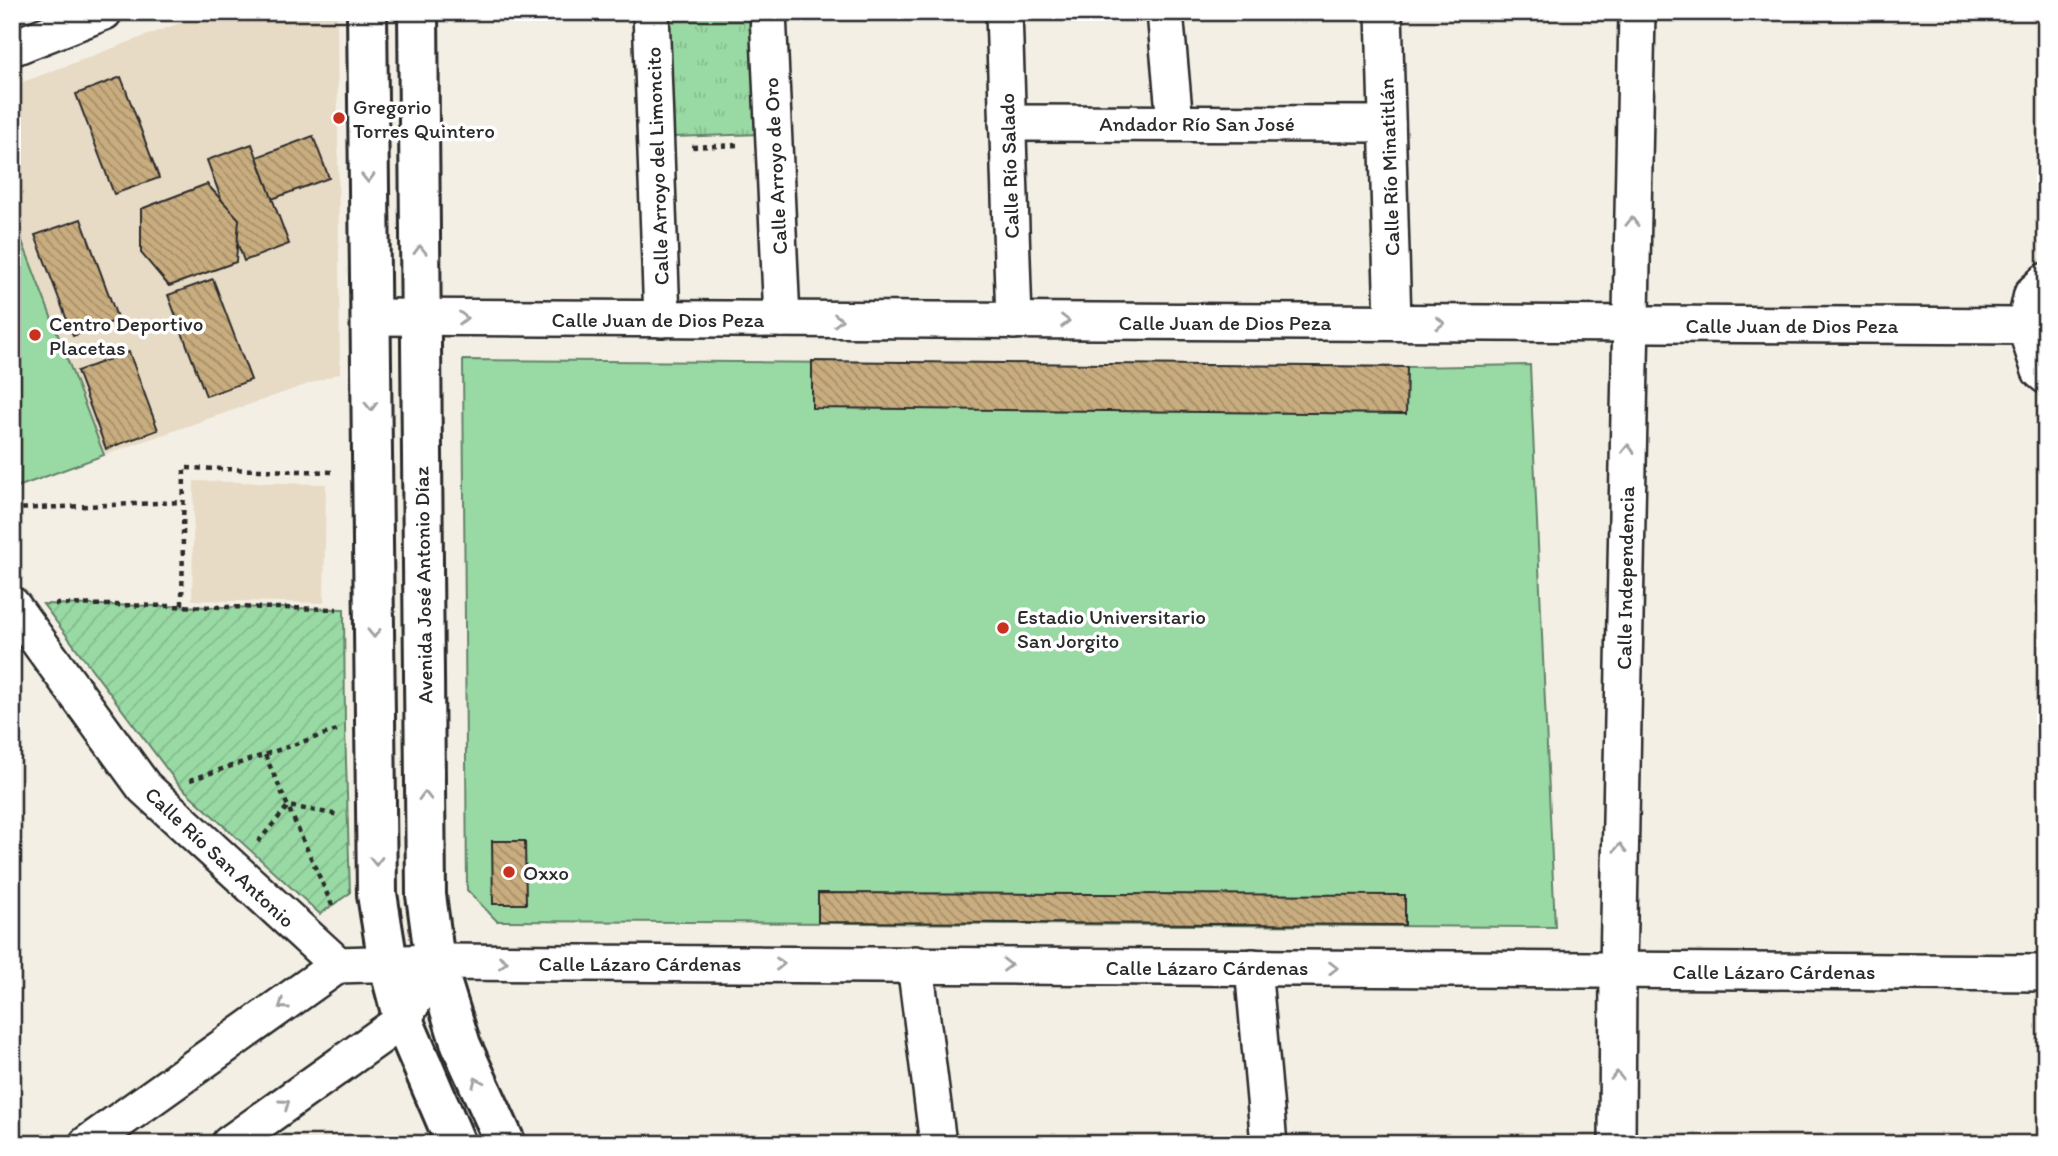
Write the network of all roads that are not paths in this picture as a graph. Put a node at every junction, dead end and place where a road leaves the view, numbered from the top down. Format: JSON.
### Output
{"nodes":[{"id":1,"x":104,"y":12,"type":"edge"},
{"id":2,"x":367,"y":12,"type":"edge"},
{"id":3,"x":418,"y":12,"type":"edge"},
{"id":4,"x":651,"y":12,"type":"edge"},
{"id":5,"x":768,"y":12,"type":"edge"},
{"id":6,"x":1003,"y":12,"type":"edge"},
{"id":7,"x":1165,"y":12,"type":"edge"},
{"id":8,"x":1384,"y":12,"type":"edge"},
{"id":9,"x":1637,"y":12,"type":"edge"},
{"id":10,"x":12,"y":48,"type":"edge"},
{"id":11,"x":1007,"y":123,"type":"junction"},
{"id":12,"x":1175,"y":123,"type":"junction"},
{"id":13,"x":1387,"y":124,"type":"junction"},
{"id":14,"x":2046,"y":281,"type":"edge"},
{"id":15,"x":370,"y":317,"type":"junction"},
{"id":16,"x":421,"y":318,"type":"junction"},
{"id":17,"x":662,"y":319,"type":"junction"},
{"id":18,"x":782,"y":319,"type":"junction"},
{"id":19,"x":1014,"y":321,"type":"junction"},
{"id":20,"x":1393,"y":323,"type":"junction"},
{"id":21,"x":1630,"y":324,"type":"junction"},
{"id":22,"x":2025,"y":326,"type":"junction"},
{"id":23,"x":2046,"y":376,"type":"edge"},
{"id":24,"x":28,"y":604,"type":"edge"},
{"id":25,"x":435,"y":961,"type":"junction"},
{"id":26,"x":388,"y":963,"type":"junction"},
{"id":27,"x":915,"y":964,"type":"junction"},
{"id":28,"x":338,"y":965,"type":"junction"},
{"id":29,"x":1253,"y":967,"type":"junction"},
{"id":30,"x":1618,"y":970,"type":"junction"},
{"id":31,"x":2046,"y":973,"type":"edge"},
{"id":32,"x":403,"y":1020,"type":"junction"},
{"id":33,"x":87,"y":1144,"type":"edge"},
{"id":34,"x":229,"y":1144,"type":"edge"},
{"id":35,"x":456,"y":1144,"type":"edge"},
{"id":36,"x":506,"y":1144,"type":"edge"},
{"id":37,"x":938,"y":1144,"type":"edge"},
{"id":38,"x":1269,"y":1144,"type":"edge"},
{"id":39,"x":1616,"y":1144,"type":"edge"}],
"edges":[{"from":1,"to":10,"type":"street"},
{"from":2,"to":15,"type":"street","one_way":true},
{"from":16,"to":3,"type":"street","name":"Avenida José Antonio Díaz","one_way":true},
{"from":4,"to":17,"type":"street","name":"Calle Arroyo del Limoncito"},
{"from":5,"to":18,"type":"street","name":"Calle Arroyo de Oro"},
{"from":6,"to":11,"type":"street","name":"Calle Río Salado"},
{"from":7,"to":12,"type":"street"},
{"from":8,"to":13,"type":"street","name":"Calle Río Minatitlán"},
{"from":21,"to":9,"type":"street","name":"Calle Independencia","one_way":true},
{"from":11,"to":12,"type":"street","name":"Andador Río San José"},
{"from":11,"to":19,"type":"street","name":"Calle Río Salado"},
{"from":12,"to":13,"type":"street","name":"Andador Río San José"},
{"from":13,"to":20,"type":"street","name":"Calle Río Minatitlán"},
{"from":14,"to":22,"type":"street"},
{"from":15,"to":16,"type":"street","name":"Calle Juan de Dios Peza"},
{"from":15,"to":26,"type":"street","one_way":true},
{"from":16,"to":17,"type":"street","name":"Calle Juan de Dios Peza","one_way":true},
{"from":25,"to":16,"type":"street","name":"Avenida José Antonio Díaz","one_way":true},
{"from":17,"to":18,"type":"street","name":"Calle Juan de Dios Peza"},
{"from":18,"to":19,"type":"street","name":"Calle Juan de Dios Peza","one_way":true},
{"from":19,"to":20,"type":"street","name":"Calle Juan de Dios Peza","one_way":true},
{"from":20,"to":21,"type":"street","name":"Calle Juan de Dios Peza","one_way":true},
{"from":21,"to":22,"type":"street","name":"Calle Juan de Dios Peza"},
{"from":30,"to":21,"type":"street","name":"Calle Independencia","one_way":true},
{"from":22,"to":23,"type":"street"},
{"from":24,"to":28,"type":"street","name":"Calle Río San Antonio"},
{"from":25,"to":26,"type":"street","name":"Calle Lázaro Cárdenas"},
{"from":25,"to":27,"type":"street","name":"Calle Lázaro Cárdenas","one_way":true},
{"from":25,"to":32,"type":"street"},
{"from":36,"to":25,"type":"street","name":"Avenida José Antonio Díaz","one_way":true},
{"from":26,"to":28,"type":"street","name":"Calle Lázaro Cárdenas"},
{"from":26,"to":32,"type":"street"},
{"from":27,"to":29,"type":"street","name":"Calle Lázaro Cárdenas","one_way":true},
{"from":27,"to":37,"type":"street"},
{"from":28,"to":33,"type":"street","one_way":true},
{"from":29,"to":30,"type":"street","name":"Calle Lázaro Cárdenas","one_way":true},
{"from":29,"to":38,"type":"street"},
{"from":30,"to":31,"type":"street","name":"Calle Lázaro Cárdenas"},
{"from":39,"to":30,"type":"street","name":"Calle Independencia","one_way":true},
{"from":34,"to":32,"type":"street","one_way":true},
{"from":32,"to":35,"type":"street"}]}
